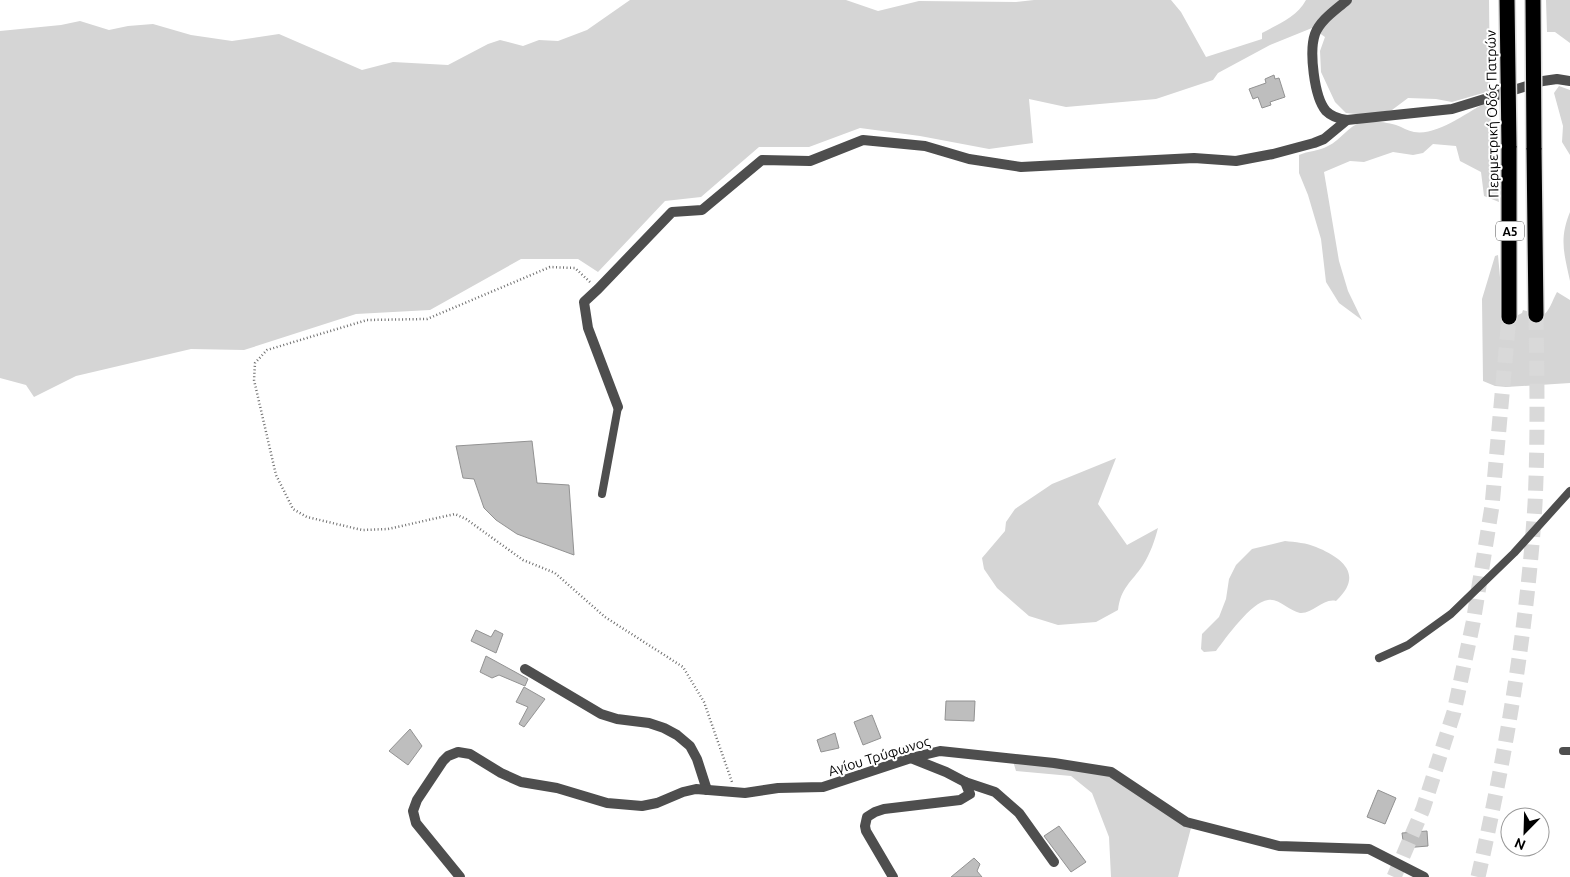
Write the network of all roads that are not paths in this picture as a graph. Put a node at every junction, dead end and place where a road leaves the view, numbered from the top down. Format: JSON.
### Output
{"nodes":[{"id":1,"x":1347,"y":0,"type":"edge"},
{"id":2,"x":1507,"y":0,"type":"edge"},
{"id":3,"x":1533,"y":0,"type":"edge"},
{"id":4,"x":1570,"y":81,"type":"edge"},
{"id":5,"x":1347,"y":120,"type":"junction"},
{"id":6,"x":1536,"y":315,"type":"tunnel mouth"},
{"id":7,"x":1509,"y":317,"type":"tunnel mouth"},
{"id":8,"x":618,"y":407,"type":"joint"},
{"id":9,"x":1570,"y":491,"type":"edge"},
{"id":10,"x":602,"y":494,"type":"dead end"},
{"id":11,"x":1379,"y":658,"type":"dead end"},
{"id":12,"x":525,"y":669,"type":"dead end"},
{"id":13,"x":911,"y":758,"type":"junction"},
{"id":14,"x":965,"y":782,"type":"junction"},
{"id":15,"x":707,"y":790,"type":"junction"},
{"id":16,"x":1054,"y":862,"type":"dead end"},
{"id":17,"x":460,"y":877,"type":"edge"},
{"id":18,"x":892,"y":877,"type":"edge"},
{"id":19,"x":1424,"y":877,"type":"edge"}],
"edges":[{"from":1,"to":5,"type":"street"},
{"from":2,"to":7,"type":"highway","name":"Περιμετρική Οδός Πατρών","number":"Α5","bridge":true},
{"from":3,"to":6,"type":"highway","number":"Α5","bridge":true},
{"from":4,"to":5,"type":"street"},
{"from":5,"to":8,"type":"street"},
{"from":8,"to":10,"type":"lane"},
{"from":9,"to":11,"type":"lane"},
{"from":12,"to":15,"type":"street"},
{"from":13,"to":14,"type":"street"},
{"from":13,"to":15,"type":"street","name":"Αγίου Τρύφωνος"},
{"from":13,"to":19,"type":"street","name":"Αγίου Τρύφωνος"},
{"from":14,"to":16,"type":"street"},
{"from":14,"to":18,"type":"street"},
{"from":15,"to":17,"type":"street","name":"Αγίου Τρύφωνος"}]}
